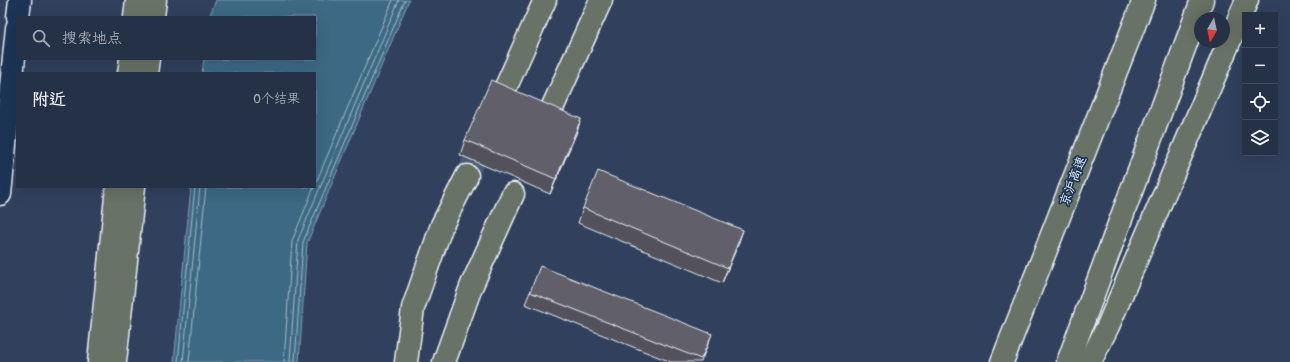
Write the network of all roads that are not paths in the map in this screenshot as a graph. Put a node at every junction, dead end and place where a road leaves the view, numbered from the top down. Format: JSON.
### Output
{"nodes":[{"id":1,"x":20,"y":0,"type":"edge"},
{"id":2,"x":137,"y":0,"type":"edge"},
{"id":3,"x":155,"y":0,"type":"edge"},
{"id":4,"x":545,"y":0,"type":"edge"},
{"id":5,"x":601,"y":0,"type":"edge"},
{"id":6,"x":1144,"y":0,"type":"edge"},
{"id":7,"x":1202,"y":0,"type":"edge"},
{"id":8,"x":1247,"y":0,"type":"edge"},
{"id":9,"x":18,"y":16,"type":"edge"},
{"id":10,"x":135,"y":16,"type":"edge"},
{"id":11,"x":153,"y":16,"type":"edge"},
{"id":12,"x":16,"y":38,"type":"edge"},
{"id":13,"x":131,"y":60,"type":"edge"},
{"id":14,"x":148,"y":60,"type":"edge"},
{"id":15,"x":129,"y":72,"type":"edge"},
{"id":16,"x":146,"y":72,"type":"edge"},
{"id":17,"x":505,"y":89,"type":"edge"},
{"id":18,"x":549,"y":115,"type":"edge"},
{"id":19,"x":467,"y":176,"type":"tunnel mouth"},
{"id":20,"x":117,"y":188,"type":"edge"},
{"id":21,"x":134,"y":188,"type":"edge"},
{"id":22,"x":0,"y":194,"type":"edge"},
{"id":23,"x":513,"y":194,"type":"dead end"},
{"id":24,"x":99,"y":362,"type":"edge"},
{"id":25,"x":115,"y":362,"type":"edge"},
{"id":26,"x":406,"y":362,"type":"edge"},
{"id":27,"x":444,"y":362,"type":"edge"},
{"id":28,"x":1002,"y":362,"type":"edge"},
{"id":29,"x":1068,"y":362,"type":"edge"},
{"id":30,"x":1090,"y":362,"type":"edge"}],
"edges":[{"from":1,"to":9,"type":"street"},
{"from":2,"to":10,"type":"highway"},
{"from":3,"to":11,"type":"highway"},
{"from":4,"to":17,"type":"highway"},
{"from":5,"to":18,"type":"highway"},
{"from":6,"to":28,"type":"highway","name":"京沪高速"},
{"from":7,"to":29,"type":"highway"},
{"from":8,"to":30,"type":"highway"},
{"from":12,"to":22,"type":"street"},
{"from":13,"to":15,"type":"highway"},
{"from":14,"to":16,"type":"highway"},
{"from":19,"to":26,"type":"highway"},
{"from":20,"to":24,"type":"highway"},
{"from":21,"to":25,"type":"highway"},
{"from":23,"to":27,"type":"highway"}]}
